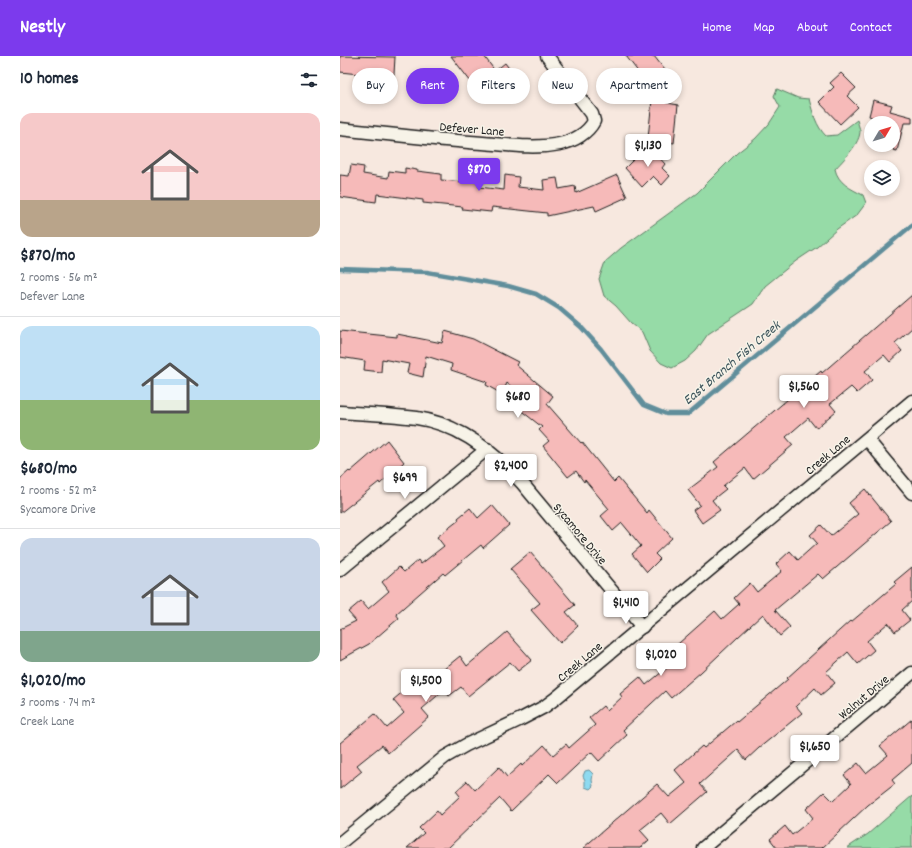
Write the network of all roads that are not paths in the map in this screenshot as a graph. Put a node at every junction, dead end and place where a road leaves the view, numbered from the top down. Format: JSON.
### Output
{"nodes":[{"id":1,"x":547,"y":56,"type":"edge"},
{"id":2,"x":340,"y":129,"type":"edge"},
{"id":3,"x":912,"y":401,"type":"edge"},
{"id":4,"x":340,"y":412,"type":"edge"},
{"id":5,"x":867,"y":439,"type":"junction"},
{"id":6,"x":487,"y":450,"type":"junction"},
{"id":7,"x":912,"y":494,"type":"edge"},
{"id":8,"x":340,"y":570,"type":"edge"},
{"id":9,"x":642,"y":627,"type":"junction"},
{"id":10,"x":912,"y":673,"type":"edge"},
{"id":11,"x":340,"y":843,"type":"edge"},
{"id":12,"x":703,"y":848,"type":"edge"}],
"edges":[{"from":1,"to":2,"type":"street","name":"Defever Lane"},
{"from":3,"to":5,"type":"street","name":"Creek Lane"},
{"from":4,"to":6,"type":"street","name":"Sycamore Drive"},
{"from":5,"to":7,"type":"street"},
{"from":5,"to":9,"type":"street","name":"Creek Lane"},
{"from":6,"to":8,"type":"street"},
{"from":6,"to":9,"type":"street","name":"Sycamore Drive"},
{"from":9,"to":11,"type":"street","name":"Creek Lane"},
{"from":10,"to":12,"type":"street","name":"Walnut Drive"}]}
